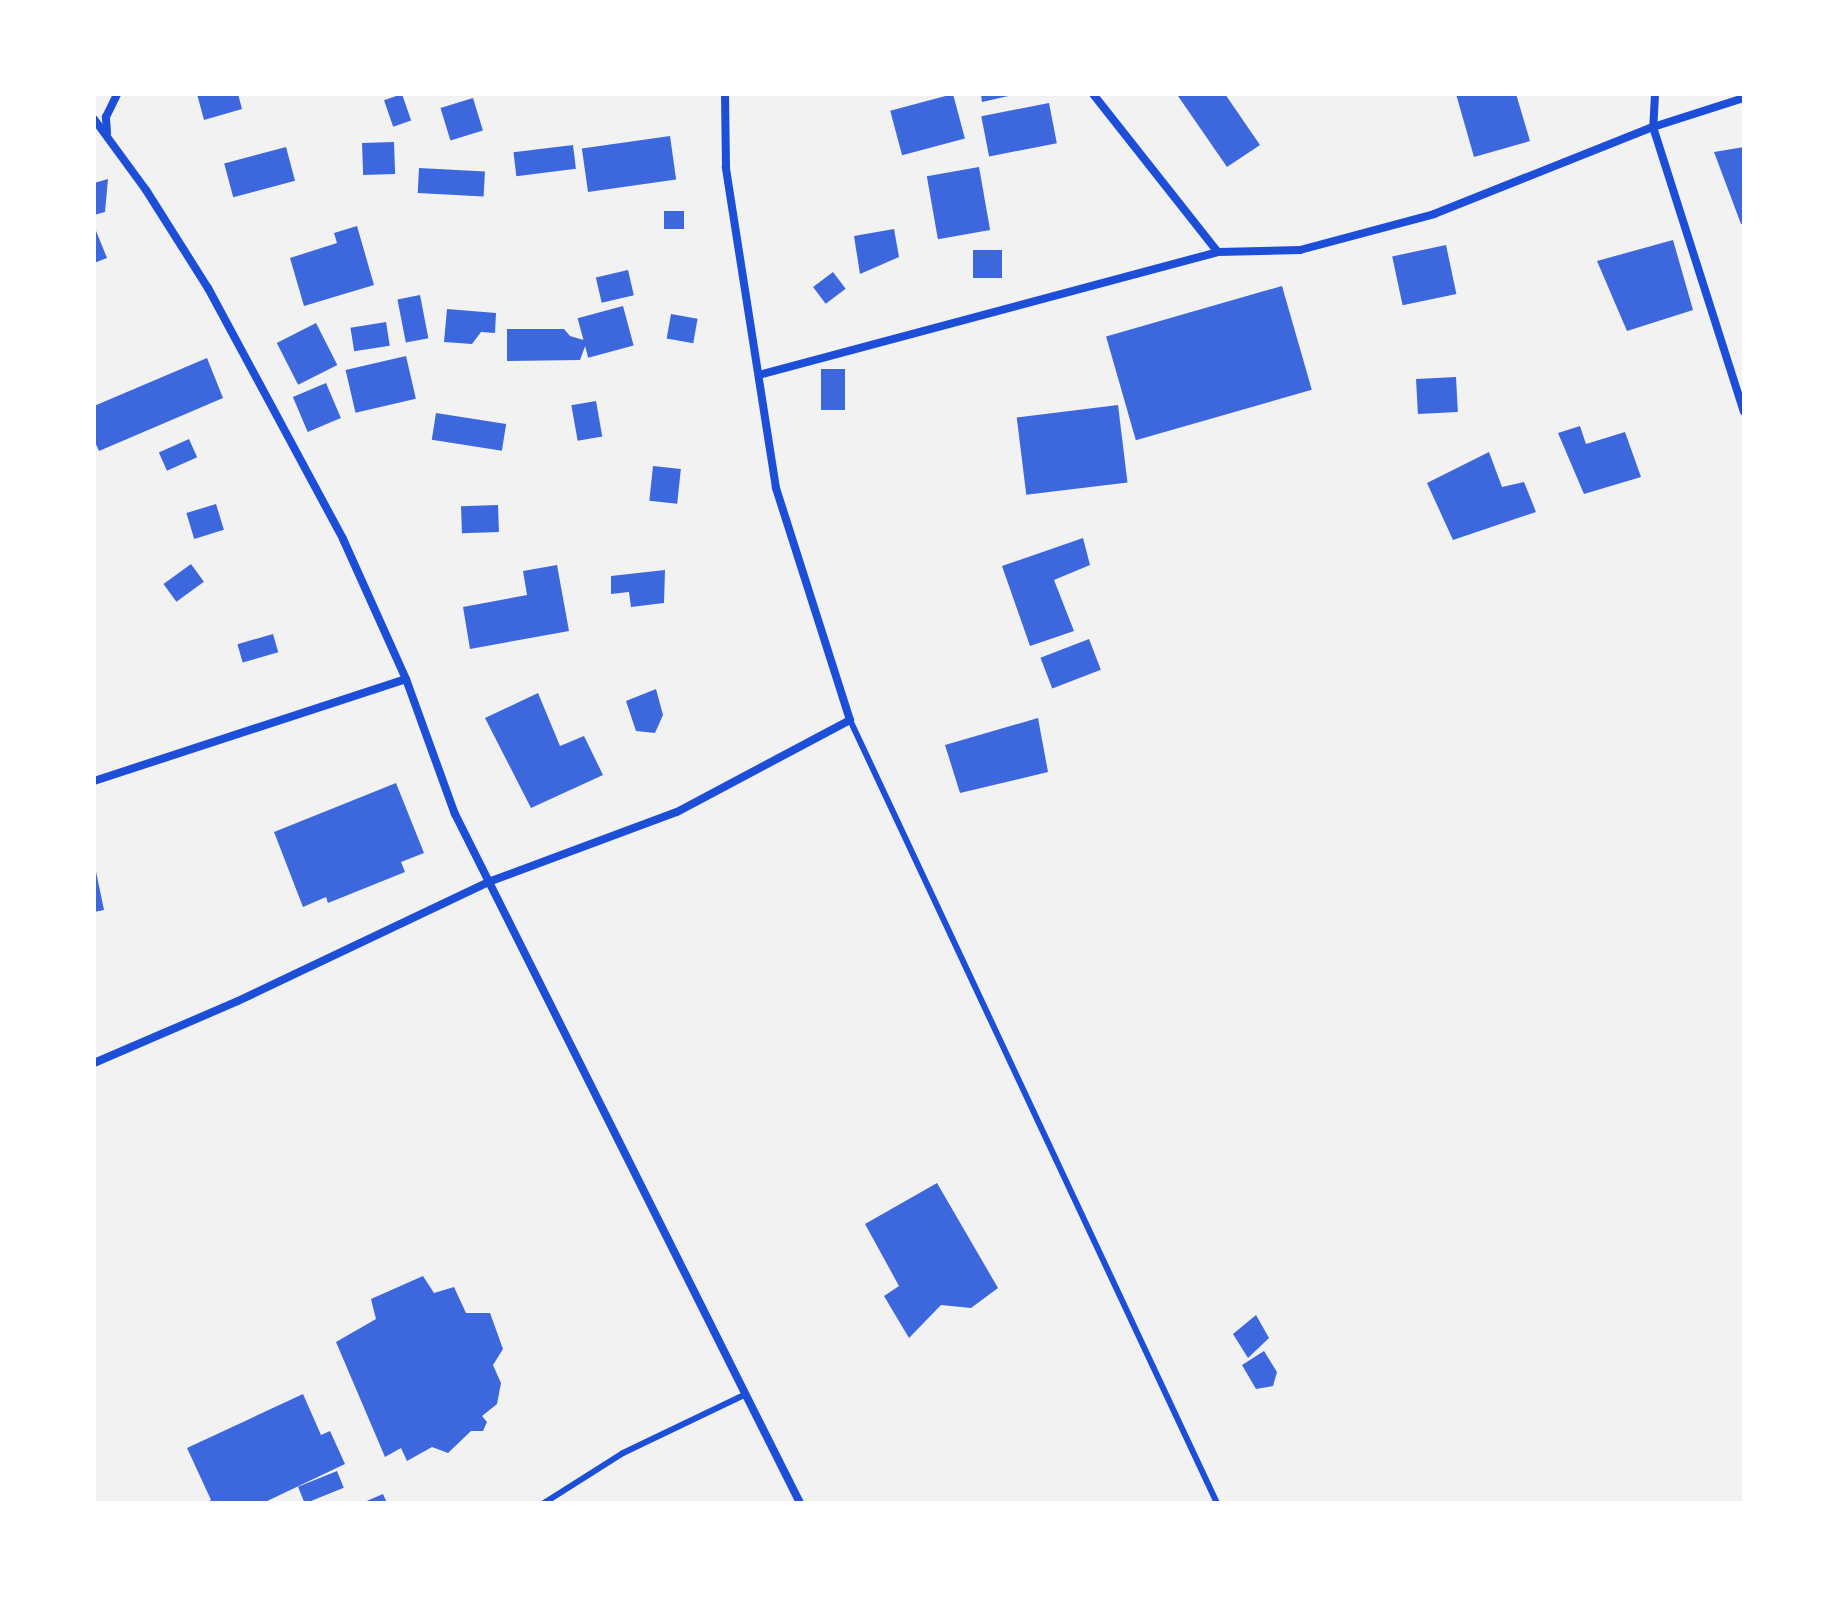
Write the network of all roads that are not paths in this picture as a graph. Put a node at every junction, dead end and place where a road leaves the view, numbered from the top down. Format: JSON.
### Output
{"nodes":[{"id":1,"x":117,"y":94,"type":"edge"},
{"id":2,"x":725,"y":94,"type":"edge"},
{"id":3,"x":1093,"y":94,"type":"edge"},
{"id":4,"x":1655,"y":94,"type":"edge"},
{"id":5,"x":1744,"y":98,"type":"edge"},
{"id":6,"x":94,"y":119,"type":"edge"},
{"id":7,"x":1653,"y":127,"type":"junction"},
{"id":8,"x":107,"y":133,"type":"junction"},
{"id":9,"x":1218,"y":252,"type":"junction"},
{"id":10,"x":759,"y":375,"type":"junction"},
{"id":11,"x":1744,"y":412,"type":"edge"},
{"id":12,"x":406,"y":679,"type":"junction"},
{"id":13,"x":850,"y":720,"type":"junction"},
{"id":14,"x":94,"y":781,"type":"edge"},
{"id":15,"x":491,"y":881,"type":"junction"},
{"id":16,"x":94,"y":1063,"type":"edge"},
{"id":17,"x":746,"y":1394,"type":"junction"},
{"id":18,"x":544,"y":1503,"type":"edge"},
{"id":19,"x":800,"y":1503,"type":"edge"},
{"id":20,"x":1217,"y":1503,"type":"edge"}],
"edges":[{"from":1,"to":8,"type":"street"},
{"from":2,"to":10,"type":"street"},
{"from":3,"to":9,"type":"street"},
{"from":4,"to":7,"type":"street"},
{"from":5,"to":7,"type":"street"},
{"from":6,"to":8,"type":"street"},
{"from":7,"to":9,"type":"street"},
{"from":7,"to":11,"type":"street"},
{"from":8,"to":12,"type":"street"},
{"from":9,"to":10,"type":"street"},
{"from":10,"to":13,"type":"street"},
{"from":12,"to":14,"type":"street"},
{"from":12,"to":15,"type":"street"},
{"from":13,"to":15,"type":"street"},
{"from":13,"to":20,"type":"lane"},
{"from":15,"to":16,"type":"street"},
{"from":15,"to":17,"type":"street"},
{"from":17,"to":18,"type":"lane"},
{"from":17,"to":19,"type":"street"}]}
